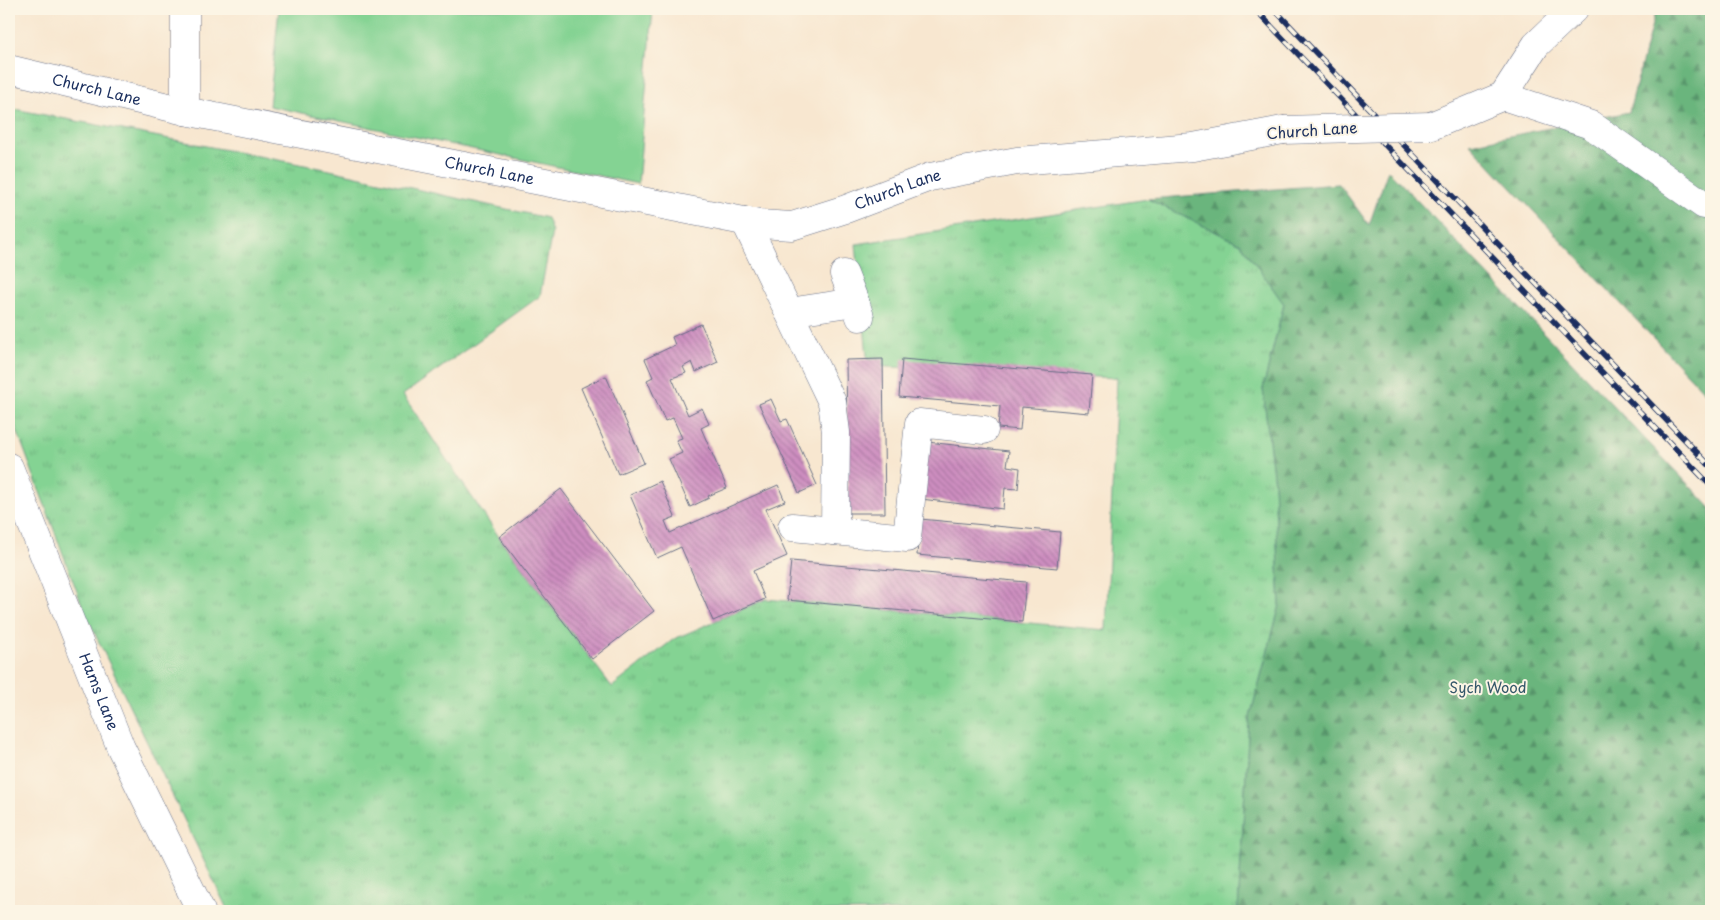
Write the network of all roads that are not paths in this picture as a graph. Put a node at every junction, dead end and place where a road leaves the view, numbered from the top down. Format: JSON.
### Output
{"nodes":[{"id":1,"x":185,"y":9,"type":"edge"},
{"id":2,"x":1574,"y":9,"type":"edge"},
{"id":3,"x":9,"y":69,"type":"edge"},
{"id":4,"x":1503,"y":96,"type":"junction"},
{"id":5,"x":185,"y":111,"type":"junction"},
{"id":6,"x":1711,"y":206,"type":"edge"},
{"id":7,"x":745,"y":221,"type":"junction"},
{"id":8,"x":844,"y":274,"type":"dead end"},
{"id":9,"x":790,"y":312,"type":"junction"},
{"id":10,"x":984,"y":430,"type":"dead end"},
{"id":11,"x":9,"y":468,"type":"edge"},
{"id":12,"x":792,"y":527,"type":"dead end"},
{"id":13,"x":835,"y":531,"type":"junction"},
{"id":14,"x":201,"y":911,"type":"edge"}],
"edges":[{"from":1,"to":5,"type":"street"},
{"from":2,"to":4,"type":"street"},
{"from":3,"to":5,"type":"street","name":"Church Lane"},
{"from":4,"to":6,"type":"street"},
{"from":4,"to":7,"type":"street","name":"Church Lane","bridge":true},
{"from":5,"to":7,"type":"street","name":"Church Lane"},
{"from":7,"to":9,"type":"street"},
{"from":8,"to":9,"type":"street"},
{"from":9,"to":13,"type":"street"},
{"from":10,"to":13,"type":"street"},
{"from":11,"to":14,"type":"street","name":"Hams Lane"},
{"from":12,"to":13,"type":"street"}]}
